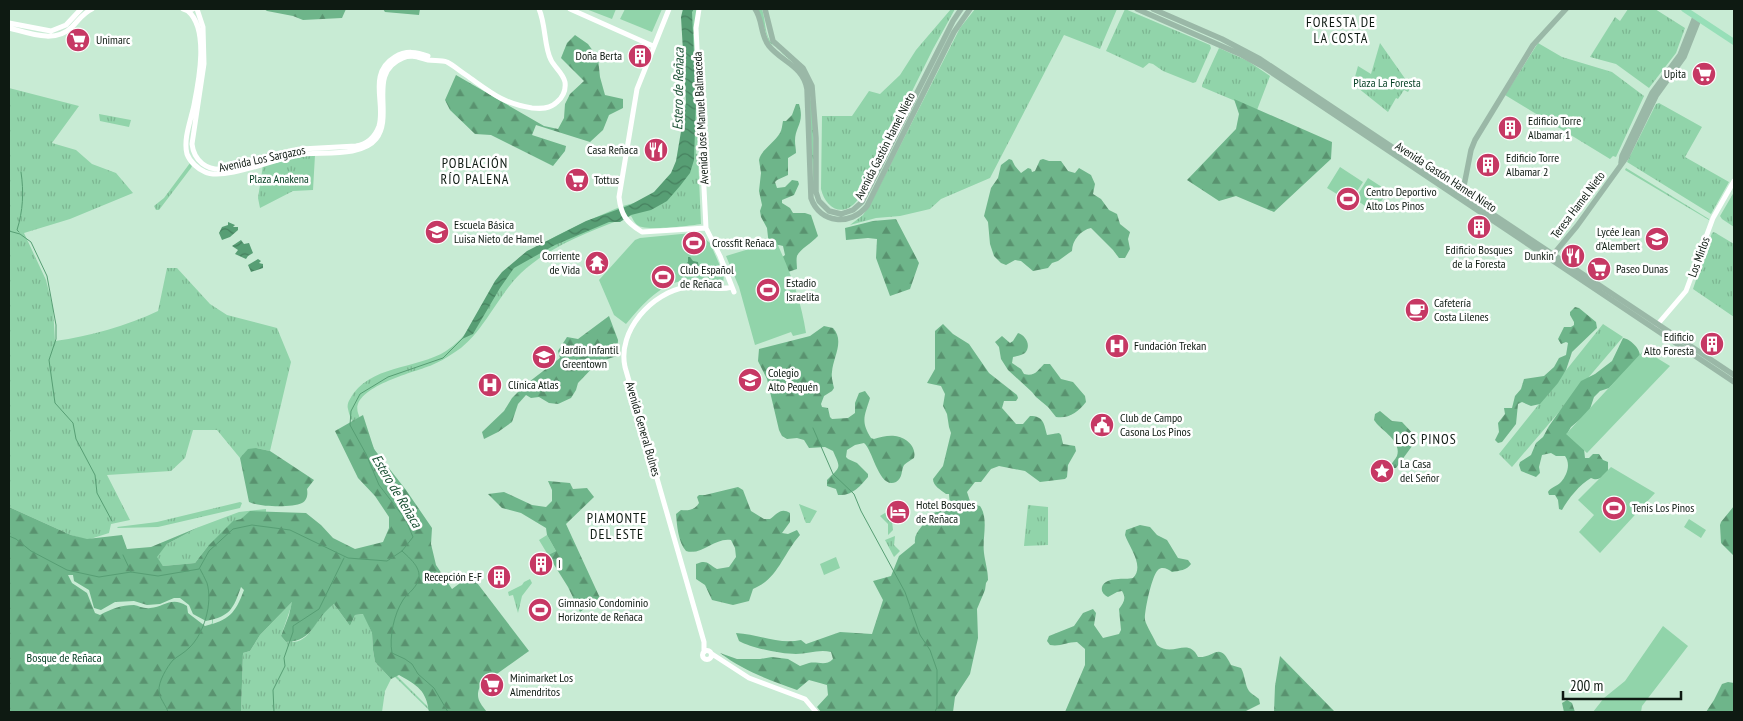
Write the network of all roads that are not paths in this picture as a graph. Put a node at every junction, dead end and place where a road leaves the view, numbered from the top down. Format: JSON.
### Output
{"nodes":[{"id":1,"x":80,"y":9,"type":"edge"},
{"id":2,"x":92,"y":9,"type":"edge"},
{"id":3,"x":186,"y":9,"type":"edge"},
{"id":4,"x":197,"y":9,"type":"edge"},
{"id":5,"x":539,"y":9,"type":"edge"},
{"id":6,"x":570,"y":9,"type":"edge"},
{"id":7,"x":669,"y":9,"type":"edge"},
{"id":8,"x":699,"y":9,"type":"edge"},
{"id":9,"x":755,"y":9,"type":"edge"},
{"id":10,"x":764,"y":9,"type":"edge"},
{"id":11,"x":961,"y":9,"type":"edge"},
{"id":12,"x":970,"y":9,"type":"edge"},
{"id":13,"x":1137,"y":9,"type":"edge"},
{"id":14,"x":1153,"y":9,"type":"edge"},
{"id":15,"x":1566,"y":9,"type":"edge"},
{"id":16,"x":1684,"y":9,"type":"edge"},
{"id":17,"x":1697,"y":18,"type":"junction"},
{"id":18,"x":9,"y":23,"type":"edge"},
{"id":19,"x":9,"y":28,"type":"edge"},
{"id":20,"x":37,"y":32,"type":"junction"},
{"id":21,"x":1734,"y":42,"type":"edge"},
{"id":22,"x":653,"y":46,"type":"junction"},
{"id":23,"x":201,"y":75,"type":"junction"},
{"id":24,"x":1734,"y":181,"type":"edge"},
{"id":25,"x":1462,"y":196,"type":"junction"},
{"id":26,"x":706,"y":228,"type":"junction"},
{"id":27,"x":1552,"y":256,"type":"junction"},
{"id":28,"x":730,"y":280,"type":"junction"},
{"id":29,"x":720,"y":290,"type":"junction"},
{"id":30,"x":1656,"y":326,"type":"junction"},
{"id":31,"x":1734,"y":375,"type":"edge"},
{"id":32,"x":1734,"y":382,"type":"edge"},
{"id":33,"x":816,"y":712,"type":"edge"}],
"edges":[{"from":1,"to":20,"type":"street"},
{"from":2,"to":20,"type":"street"},
{"from":3,"to":23,"type":"street","name":"Avenida Los Sargazos"},
{"from":4,"to":23,"type":"street","name":"Avenida Los Sargazos"},
{"from":5,"to":23,"type":"street","name":"Avenida Los Sargazos"},
{"from":6,"to":22,"type":"street"},
{"from":7,"to":22,"type":"street"},
{"from":8,"to":26,"type":"street","name":"Avenida José Manuel Balmaceda"},
{"from":9,"to":12,"type":"main road","name":"Avenida Gastón Hamel Nieto"},
{"from":10,"to":11,"type":"main road","name":"Avenida Gastón Hamel Nieto"},
{"from":13,"to":25,"type":"main road","name":"Avenida Gastón Hamel Nieto"},
{"from":14,"to":25,"type":"main road","name":"Avenida Gastón Hamel Nieto"},
{"from":15,"to":25,"type":"main road"},
{"from":16,"to":17,"type":"main road"},
{"from":17,"to":21,"type":"main road"},
{"from":17,"to":27,"type":"main road","name":"Teresa Hamel Nieto"},
{"from":18,"to":20,"type":"street"},
{"from":19,"to":20,"type":"street"},
{"from":22,"to":26,"type":"street"},
{"from":24,"to":30,"type":"street","name":"Los Mirlos"},
{"from":25,"to":27,"type":"main road","name":"Avenida Gastón Hamel Nieto"},
{"from":26,"to":28,"type":"street"},
{"from":27,"to":30,"type":"main road","name":"Avenida Gastón Hamel Nieto"},
{"from":28,"to":29,"type":"street"},
{"from":28,"to":29,"type":"street","name":"Avenida General Bulnes"},
{"from":29,"to":33,"type":"street","name":"Avenida General Bulnes"},
{"from":30,"to":31,"type":"main road","name":"Avenida Gastón Hamel Nieto"},
{"from":30,"to":32,"type":"main road","name":"Avenida Gastón Hamel Nieto"}]}
